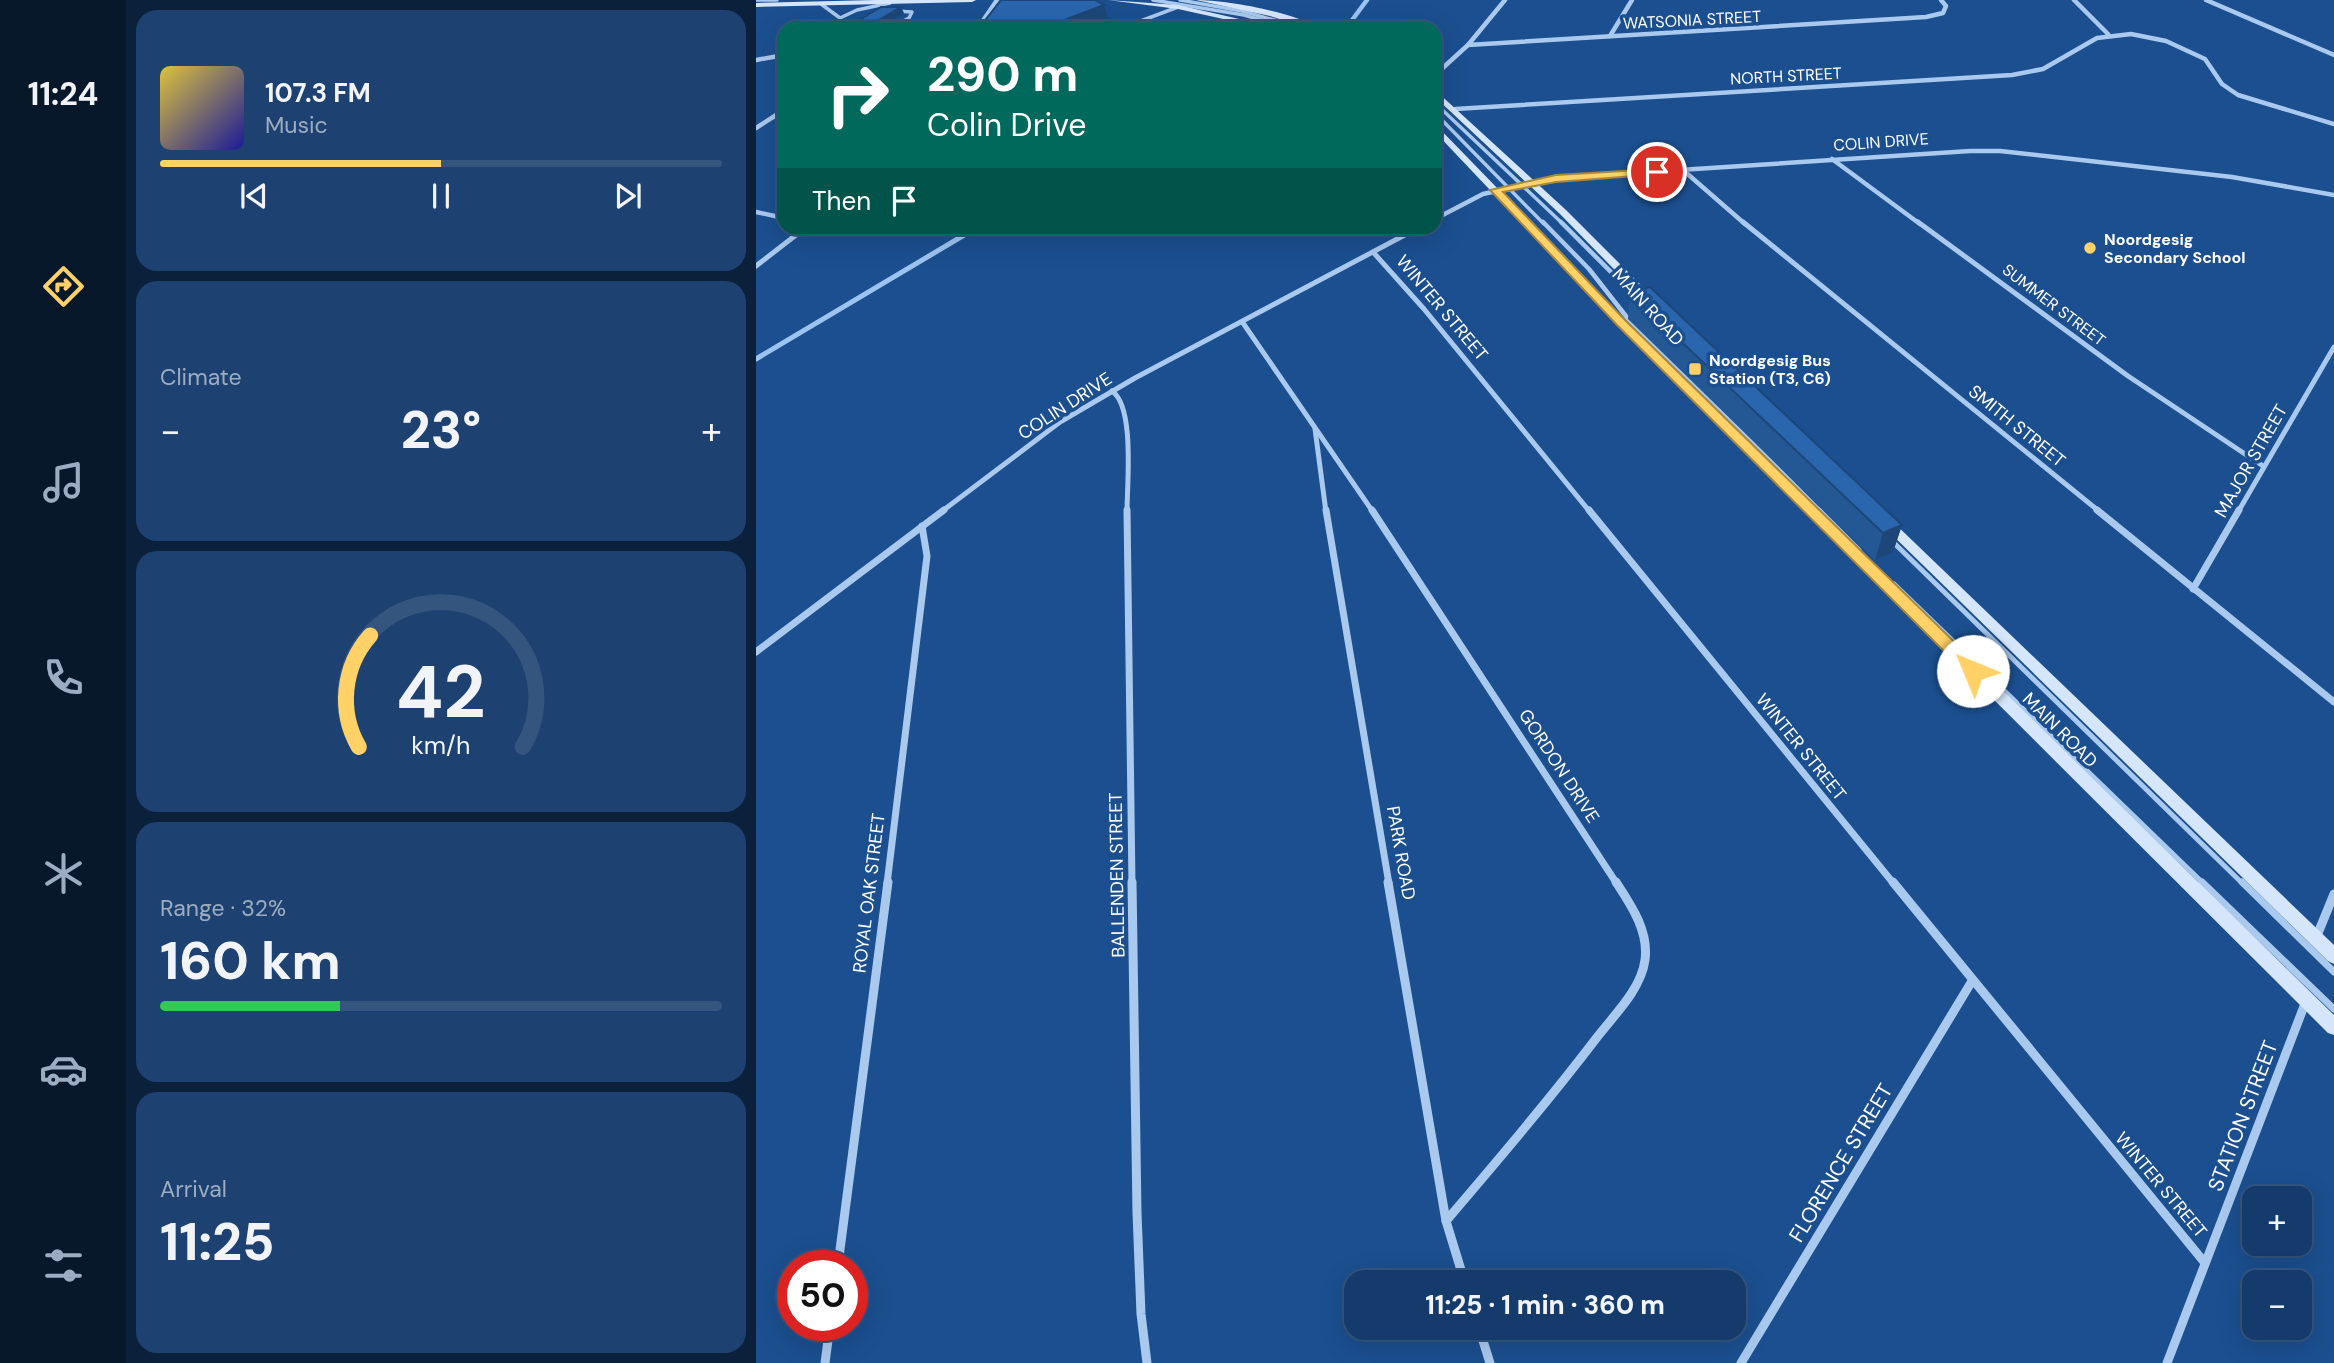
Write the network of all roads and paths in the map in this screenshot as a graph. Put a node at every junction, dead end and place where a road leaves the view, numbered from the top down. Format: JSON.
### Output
{"nodes":[{"id":1,"x":777,"y":0,"type":"edge"},
{"id":2,"x":972,"y":0,"type":"edge"},
{"id":3,"x":997,"y":0,"type":"edge"},
{"id":4,"x":1112,"y":0,"type":"edge"},
{"id":5,"x":1153,"y":0,"type":"edge"},
{"id":6,"x":1200,"y":0,"type":"edge"},
{"id":7,"x":1505,"y":0,"type":"edge"},
{"id":8,"x":1632,"y":0,"type":"edge"},
{"id":9,"x":1941,"y":0,"type":"edge"},
{"id":10,"x":2074,"y":0,"type":"edge"},
{"id":11,"x":2206,"y":0,"type":"edge"},
{"id":12,"x":895,"y":2,"type":"junction"},
{"id":13,"x":756,"y":3,"type":"edge"},
{"id":14,"x":1179,"y":3,"type":"edge"},
{"id":15,"x":821,"y":4,"type":"junction"},
{"id":16,"x":886,"y":11,"type":"edge"},
{"id":17,"x":903,"y":21,"type":"edge"},
{"id":18,"x":983,"y":21,"type":"edge"},
{"id":19,"x":1138,"y":21,"type":"edge"},
{"id":20,"x":1247,"y":21,"type":"edge"},
{"id":21,"x":1265,"y":21,"type":"edge"},
{"id":22,"x":1283,"y":21,"type":"edge"},
{"id":23,"x":1289,"y":21,"type":"edge"},
{"id":24,"x":2108,"y":34,"type":"junction"},
{"id":25,"x":1610,"y":36,"type":"junction"},
{"id":26,"x":1468,"y":46,"type":"junction"},
{"id":27,"x":2334,"y":55,"type":"edge"},
{"id":28,"x":777,"y":56,"type":"edge"},
{"id":29,"x":756,"y":60,"type":"edge"},
{"id":30,"x":1442,"y":69,"type":"edge"},
{"id":31,"x":1442,"y":98,"type":"edge"},
{"id":32,"x":1442,"y":109,"type":"edge"},
{"id":33,"x":1455,"y":109,"type":"junction"},
{"id":34,"x":777,"y":114,"type":"edge"},
{"id":35,"x":1442,"y":121,"type":"edge"},
{"id":36,"x":2334,"y":124,"type":"edge"},
{"id":37,"x":756,"y":128,"type":"edge"},
{"id":38,"x":1442,"y":133,"type":"edge"},
{"id":39,"x":1832,"y":159,"type":"junction"},
{"id":40,"x":1683,"y":170,"type":"junction"},
{"id":41,"x":1528,"y":183,"type":"junction"},
{"id":42,"x":1501,"y":188,"type":"junction"},
{"id":43,"x":2334,"y":195,"type":"edge"},
{"id":44,"x":756,"y":212,"type":"edge"},
{"id":45,"x":777,"y":216,"type":"edge"},
{"id":46,"x":1442,"y":216,"type":"edge"},
{"id":47,"x":796,"y":235,"type":"edge"},
{"id":48,"x":1405,"y":235,"type":"edge"},
{"id":49,"x":1373,"y":252,"type":"junction"},
{"id":50,"x":756,"y":266,"type":"edge"},
{"id":51,"x":1639,"y":300,"type":"edge"},
{"id":52,"x":1666,"y":316,"type":"edge"},
{"id":53,"x":1243,"y":323,"type":"junction"},
{"id":54,"x":2334,"y":347,"type":"edge"},
{"id":55,"x":1112,"y":391,"type":"junction"},
{"id":56,"x":1315,"y":426,"type":"junction"},
{"id":57,"x":2263,"y":466,"type":"junction"},
{"id":58,"x":1873,"y":510,"type":"edge"},
{"id":59,"x":922,"y":526,"type":"junction"},
{"id":60,"x":1885,"y":534,"type":"edge"},
{"id":61,"x":2193,"y":589,"type":"junction"},
{"id":62,"x":756,"y":652,"type":"edge"},
{"id":63,"x":2334,"y":702,"type":"edge"},
{"id":64,"x":2334,"y":894,"type":"edge"},
{"id":65,"x":2316,"y":938,"type":"junction"},
{"id":66,"x":2334,"y":956,"type":"edge"},
{"id":67,"x":2334,"y":972,"type":"edge"},
{"id":68,"x":1972,"y":981,"type":"junction"},
{"id":69,"x":2306,"y":1000,"type":"junction"},
{"id":70,"x":2334,"y":1009,"type":"edge"},
{"id":71,"x":2334,"y":1027,"type":"edge"},
{"id":72,"x":1446,"y":1221,"type":"junction"},
{"id":73,"x":840,"y":1250,"type":"edge"},
{"id":74,"x":2205,"y":1263,"type":"junction"},
{"id":75,"x":1461,"y":1270,"type":"edge"},
{"id":76,"x":1483,"y":1340,"type":"edge"},
{"id":77,"x":828,"y":1341,"type":"edge"},
{"id":78,"x":825,"y":1363,"type":"edge"},
{"id":79,"x":1147,"y":1363,"type":"edge"},
{"id":80,"x":1490,"y":1363,"type":"edge"},
{"id":81,"x":1741,"y":1363,"type":"edge"},
{"id":82,"x":2167,"y":1363,"type":"edge"}],
"edges":[{"from":1,"to":13,"type":"lane"},
{"from":2,"to":12,"type":"main road"},
{"from":3,"to":18,"type":"street"},
{"from":4,"to":14,"type":"main road"},
{"from":5,"to":21,"type":"lane"},
{"from":6,"to":23,"type":"main road"},
{"from":7,"to":26,"type":"street"},
{"from":8,"to":25,"type":"street"},
{"from":9,"to":25,"type":"street","name":"WATSONIA STREET"},
{"from":10,"to":24,"type":"street"},
{"from":11,"to":27,"type":"street"},
{"from":12,"to":15,"type":"main road"},
{"from":12,"to":15,"type":"lane"},
{"from":13,"to":15,"type":"main road"},
{"from":14,"to":19,"type":"lane"},
{"from":14,"to":20,"type":"main road"},
{"from":14,"to":22,"type":"lane"},
{"from":16,"to":17,"type":"lane"},
{"from":24,"to":33,"type":"street","name":"NORTH STREET"},
{"from":24,"to":36,"type":"street"},
{"from":25,"to":26,"type":"street","name":"WATSONIA STREET"},
{"from":26,"to":30,"type":"street"},
{"from":28,"to":29,"type":"street"},
{"from":31,"to":33,"type":"main road"},
{"from":32,"to":41,"type":"lane"},
{"from":33,"to":41,"type":"main road"},
{"from":34,"to":37,"type":"street"},
{"from":35,"to":42,"type":"lane"},
{"from":38,"to":42,"type":"main road"},
{"from":39,"to":40,"type":"street","name":"COLIN DRIVE"},
{"from":39,"to":43,"type":"street","name":"COLIN DRIVE"},
{"from":39,"to":57,"type":"street","name":"SUMMER STREET"},
{"from":40,"to":41,"type":"street","name":"COLIN DRIVE"},
{"from":40,"to":61,"type":"street","name":"SMITH STREET"},
{"from":41,"to":42,"type":"street","name":"COLIN DRIVE"},
{"from":41,"to":51,"type":"lane","name":"MAIN ROAD"},
{"from":41,"to":52,"type":"main road","name":"MAIN ROAD"},
{"from":42,"to":46,"type":"street","name":"COLIN DRIVE"},
{"from":42,"to":69,"type":"main road","name":"MAIN ROAD"},
{"from":42,"to":70,"type":"lane","name":"MAIN ROAD"},
{"from":44,"to":45,"type":"street"},
{"from":47,"to":50,"type":"street"},
{"from":48,"to":49,"type":"street","name":"COLIN DRIVE"},
{"from":49,"to":53,"type":"street","name":"COLIN DRIVE"},
{"from":49,"to":68,"type":"street","name":"WINTER STREET"},
{"from":53,"to":55,"type":"street","name":"COLIN DRIVE"},
{"from":53,"to":56,"type":"street","name":"GORDON DRIVE"},
{"from":54,"to":57,"type":"street","name":"MAJOR STREET"},
{"from":55,"to":59,"type":"street","name":"COLIN DRIVE"},
{"from":55,"to":79,"type":"street","name":"BALLENDEN STREET"},
{"from":56,"to":72,"type":"street","name":"PARK ROAD"},
{"from":56,"to":72,"type":"street","name":"GORDON DRIVE"},
{"from":57,"to":61,"type":"street","name":"MAJOR STREET"},
{"from":58,"to":65,"type":"main road","name":"MAIN ROAD"},
{"from":59,"to":62,"type":"street","name":"COLIN DRIVE"},
{"from":59,"to":73,"type":"street","name":"ROYAL OAK STREET"},
{"from":60,"to":67,"type":"lane","name":"MAIN ROAD"},
{"from":61,"to":63,"type":"street","name":"SMITH STREET"},
{"from":64,"to":65,"type":"street"},
{"from":65,"to":66,"type":"main road","name":"MAIN ROAD"},
{"from":68,"to":74,"type":"street","name":"WINTER STREET"},
{"from":68,"to":81,"type":"street","name":"FLORENCE STREET"},
{"from":69,"to":71,"type":"main road","name":"MAIN ROAD"},
{"from":69,"to":74,"type":"street","name":"STATION STREET"},
{"from":72,"to":75,"type":"street","name":"PARK ROAD"},
{"from":74,"to":82,"type":"street","name":"STATION STREET"},
{"from":76,"to":80,"type":"street"},
{"from":77,"to":78,"type":"street"}]}
